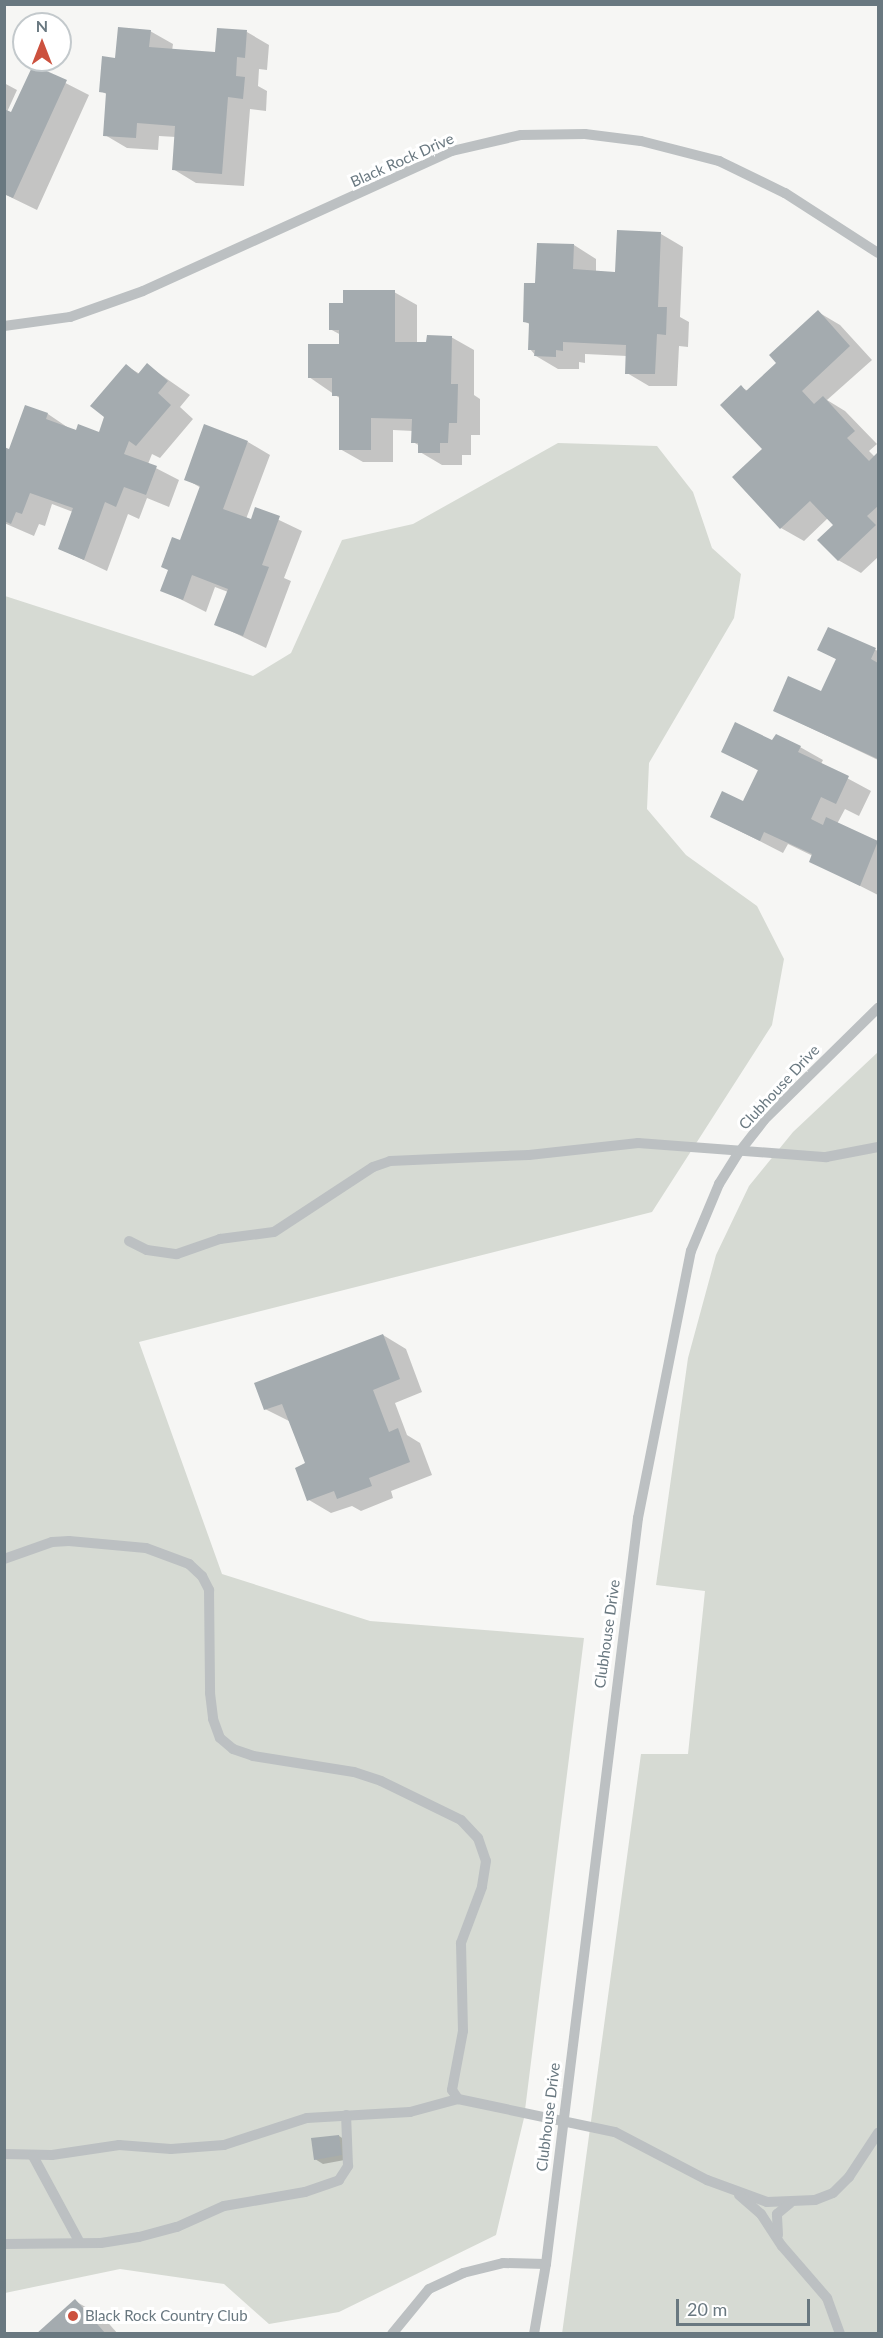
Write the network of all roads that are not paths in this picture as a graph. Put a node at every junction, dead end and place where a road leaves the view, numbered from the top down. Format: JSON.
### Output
{"nodes":[{"id":1,"x":879,"y":253,"type":"edge"},
{"id":2,"x":4,"y":326,"type":"edge"},
{"id":3,"x":879,"y":1008,"type":"edge"},
{"id":4,"x":879,"y":1147,"type":"edge"},
{"id":5,"x":740,"y":1151,"type":"junction"},
{"id":6,"x":129,"y":1241,"type":"dead end"},
{"id":7,"x":4,"y":1559,"type":"edge"},
{"id":8,"x":458,"y":2099,"type":"junction"},
{"id":9,"x":346,"y":2115,"type":"junction"},
{"id":10,"x":562,"y":2121,"type":"junction"},
{"id":11,"x":879,"y":2133,"type":"edge"},
{"id":12,"x":4,"y":2154,"type":"edge"},
{"id":13,"x":33,"y":2156,"type":"junction"},
{"id":14,"x":737,"y":2193,"type":"junction"},
{"id":15,"x":790,"y":2203,"type":"junction"},
{"id":16,"x":80,"y":2243,"type":"junction"},
{"id":17,"x":780,"y":2243,"type":"junction"},
{"id":18,"x":4,"y":2244,"type":"edge"},
{"id":19,"x":546,"y":2264,"type":"junction"},
{"id":20,"x":392,"y":2334,"type":"edge"},
{"id":21,"x":534,"y":2334,"type":"edge"},
{"id":22,"x":840,"y":2334,"type":"edge"}],
"edges":[{"from":1,"to":2,"type":"street","name":"Black Rock Drive"},
{"from":3,"to":5,"type":"street","name":"Clubhouse Drive"},
{"from":4,"to":5,"type":"street"},
{"from":5,"to":6,"type":"street"},
{"from":5,"to":10,"type":"street","name":"Clubhouse Drive"},
{"from":7,"to":8,"type":"street"},
{"from":8,"to":9,"type":"street"},
{"from":8,"to":10,"type":"street"},
{"from":9,"to":13,"type":"street"},
{"from":9,"to":16,"type":"street"},
{"from":10,"to":14,"type":"street"},
{"from":10,"to":19,"type":"street","name":"Clubhouse Drive"},
{"from":11,"to":15,"type":"street"},
{"from":12,"to":13,"type":"street"},
{"from":13,"to":16,"type":"street"},
{"from":14,"to":15,"type":"street"},
{"from":14,"to":17,"type":"street"},
{"from":15,"to":17,"type":"street"},
{"from":16,"to":18,"type":"street"},
{"from":17,"to":22,"type":"street"},
{"from":19,"to":20,"type":"street"},
{"from":19,"to":21,"type":"street","name":"Clubhouse Drive"}]}
